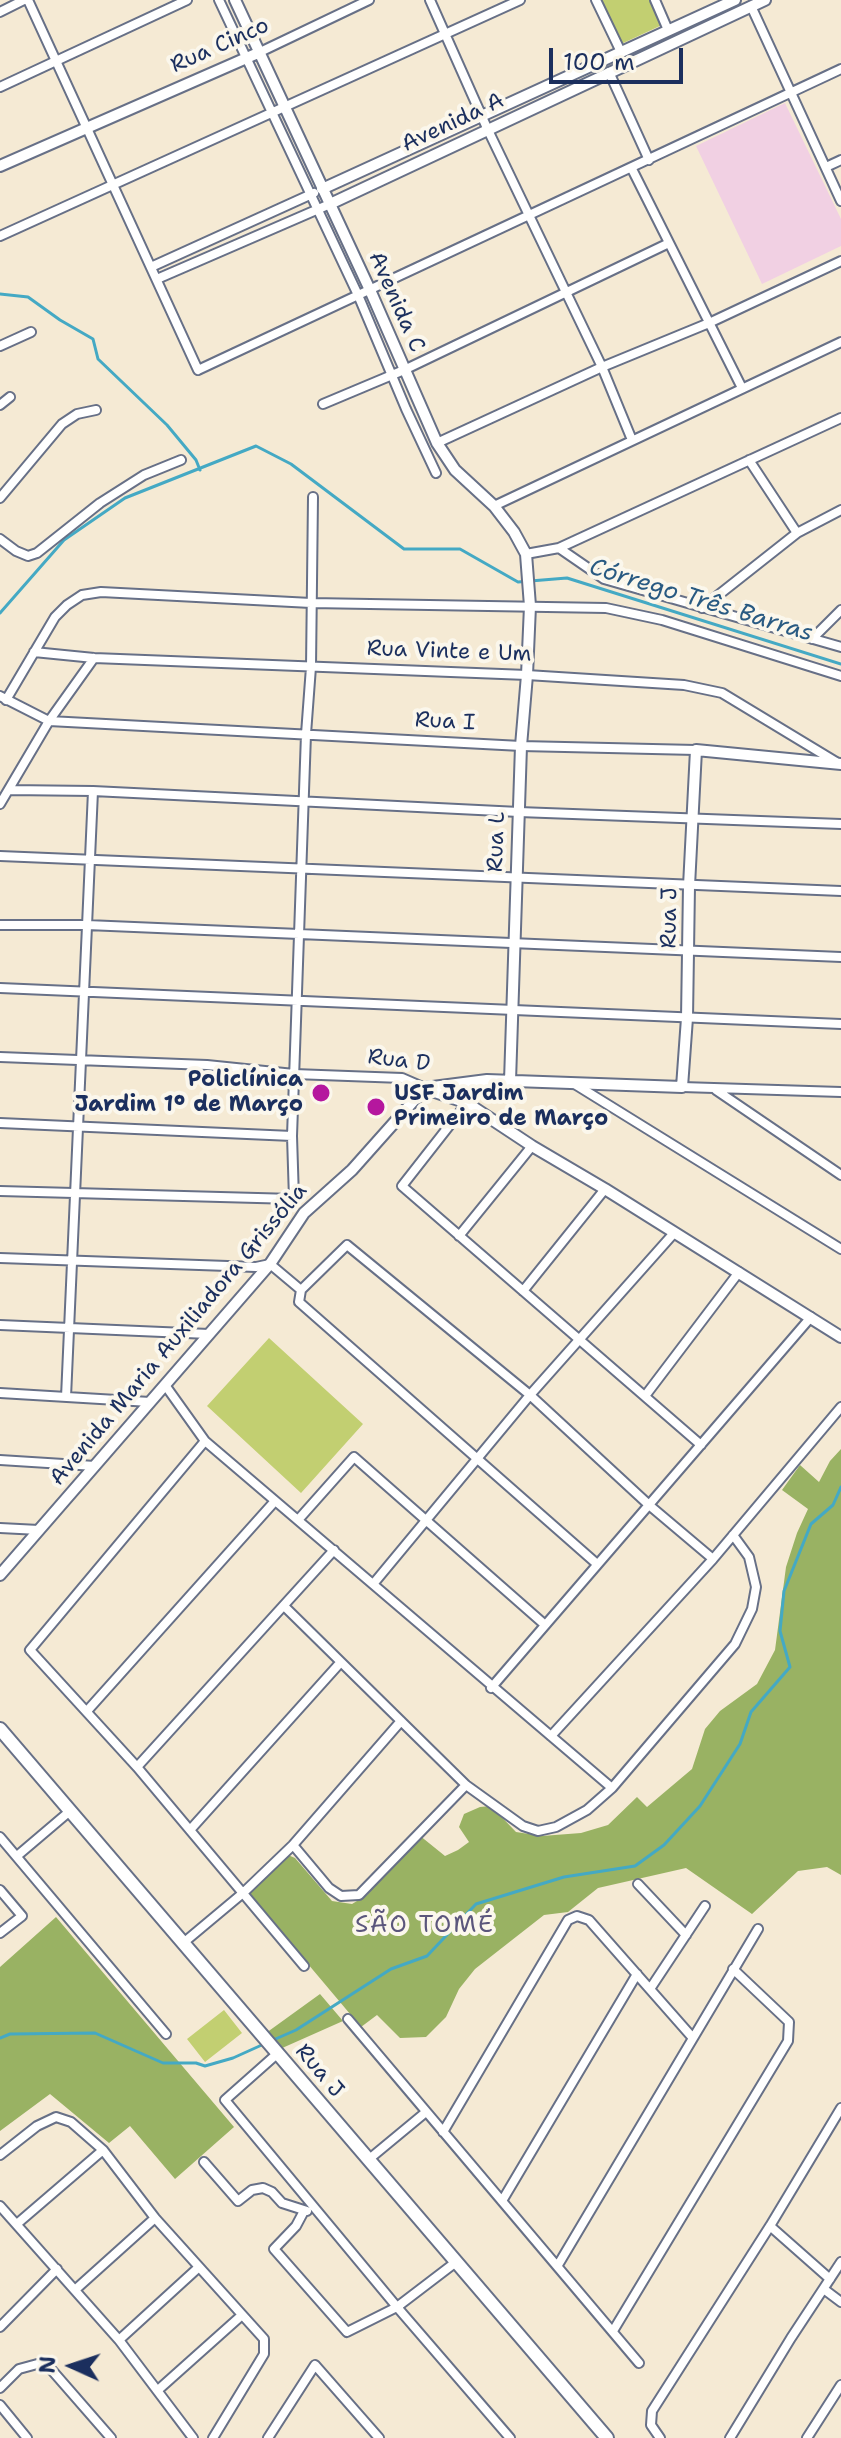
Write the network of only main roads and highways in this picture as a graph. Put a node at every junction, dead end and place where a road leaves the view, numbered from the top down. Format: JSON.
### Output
{"nodes":[{"id":1,"x":0,"y":1729,"type":"edge"},
{"id":2,"x":607,"y":2438,"type":"edge"}],
"edges":[{"from":1,"to":2,"type":"main road","name":"Rua J"}]}
